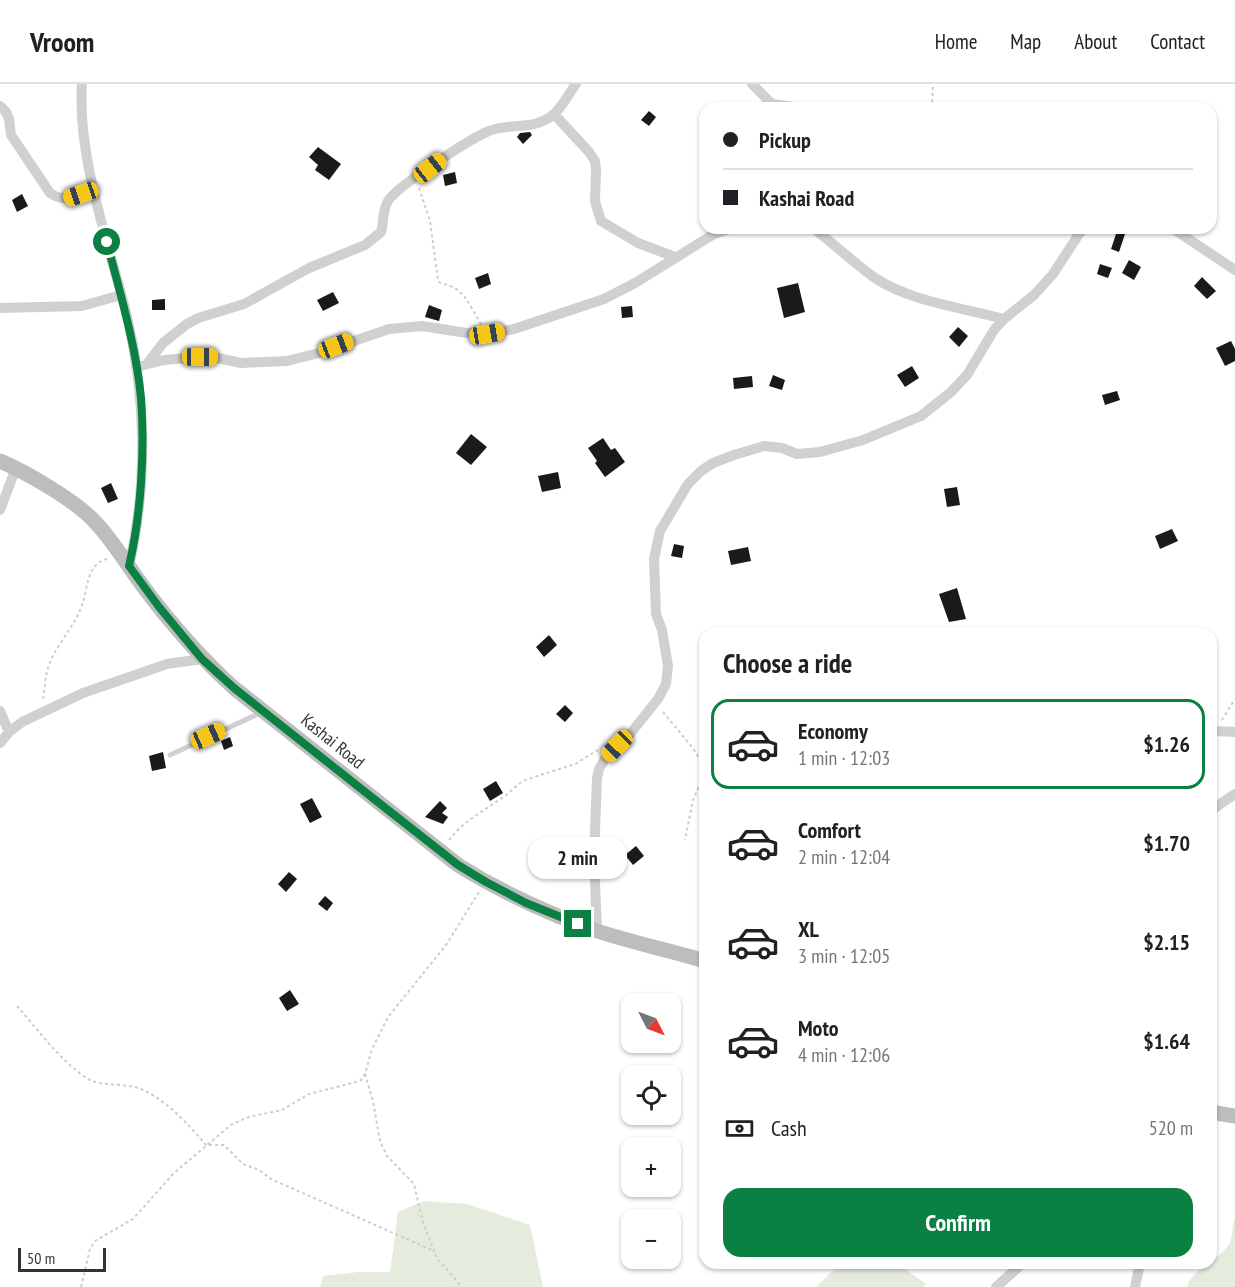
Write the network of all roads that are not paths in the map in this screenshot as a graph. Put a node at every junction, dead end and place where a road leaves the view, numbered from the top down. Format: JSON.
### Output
{"nodes":[{"id":1,"x":82,"y":84,"type":"edge"},
{"id":2,"x":576,"y":84,"type":"edge"},
{"id":3,"x":752,"y":84,"type":"edge"},
{"id":4,"x":769,"y":102,"type":"edge"},
{"id":5,"x":0,"y":106,"type":"edge"},
{"id":6,"x":554,"y":114,"type":"junction"},
{"id":7,"x":94,"y":190,"type":"junction"},
{"id":8,"x":714,"y":234,"type":"edge"},
{"id":9,"x":821,"y":234,"type":"edge"},
{"id":10,"x":1079,"y":234,"type":"edge"},
{"id":11,"x":1181,"y":234,"type":"edge"},
{"id":12,"x":675,"y":257,"type":"junction"},
{"id":13,"x":1235,"y":270,"type":"edge"},
{"id":14,"x":121,"y":295,"type":"junction"},
{"id":15,"x":0,"y":308,"type":"edge"},
{"id":16,"x":1004,"y":319,"type":"junction"},
{"id":17,"x":142,"y":365,"type":"junction"},
{"id":18,"x":0,"y":461,"type":"edge"},
{"id":19,"x":16,"y":468,"type":"junction"},
{"id":20,"x":0,"y":510,"type":"edge"},
{"id":21,"x":126,"y":563,"type":"junction"},
{"id":22,"x":202,"y":659,"type":"junction"},
{"id":23,"x":0,"y":711,"type":"edge"},
{"id":24,"x":265,"y":711,"type":"junction"},
{"id":25,"x":1217,"y":730,"type":"edge"},
{"id":26,"x":9,"y":732,"type":"junction"},
{"id":27,"x":1235,"y":732,"type":"edge"},
{"id":28,"x":0,"y":743,"type":"edge"},
{"id":29,"x":170,"y":755,"type":"dead end"},
{"id":30,"x":1235,"y":794,"type":"edge"},
{"id":31,"x":1217,"y":806,"type":"edge"},
{"id":32,"x":597,"y":931,"type":"junction"},
{"id":33,"x":699,"y":958,"type":"edge"},
{"id":34,"x":1217,"y":1113,"type":"edge"},
{"id":35,"x":1235,"y":1116,"type":"edge"},
{"id":36,"x":1016,"y":1269,"type":"edge"},
{"id":37,"x":1139,"y":1269,"type":"edge"},
{"id":38,"x":996,"y":1287,"type":"edge"},
{"id":39,"x":1135,"y":1287,"type":"edge"}],
"edges":[{"from":1,"to":7,"type":"street"},
{"from":2,"to":6,"type":"street"},
{"from":3,"to":4,"type":"street"},
{"from":5,"to":7,"type":"street"},
{"from":6,"to":12,"type":"street"},
{"from":6,"to":17,"type":"street"},
{"from":7,"to":14,"type":"street"},
{"from":8,"to":12,"type":"street"},
{"from":9,"to":16,"type":"street"},
{"from":10,"to":16,"type":"street"},
{"from":11,"to":13,"type":"street"},
{"from":12,"to":17,"type":"street"},
{"from":14,"to":15,"type":"street"},
{"from":14,"to":17,"type":"street"},
{"from":16,"to":32,"type":"street"},
{"from":17,"to":21,"type":"street"},
{"from":18,"to":19,"type":"street","name":"Kashai Road"},
{"from":19,"to":20,"type":"street"},
{"from":19,"to":21,"type":"street","name":"Kashai Road"},
{"from":21,"to":22,"type":"street","name":"Kashai Road"},
{"from":22,"to":24,"type":"street","name":"Kashai Road"},
{"from":22,"to":26,"type":"street"},
{"from":23,"to":26,"type":"street"},
{"from":24,"to":29,"type":"lane"},
{"from":24,"to":32,"type":"street","name":"Kashai Road"},
{"from":25,"to":27,"type":"street"},
{"from":26,"to":28,"type":"street"},
{"from":30,"to":31,"type":"street"},
{"from":32,"to":33,"type":"street","name":"Kashai Road"},
{"from":34,"to":35,"type":"street"},
{"from":36,"to":38,"type":"street"},
{"from":37,"to":39,"type":"street"}]}
